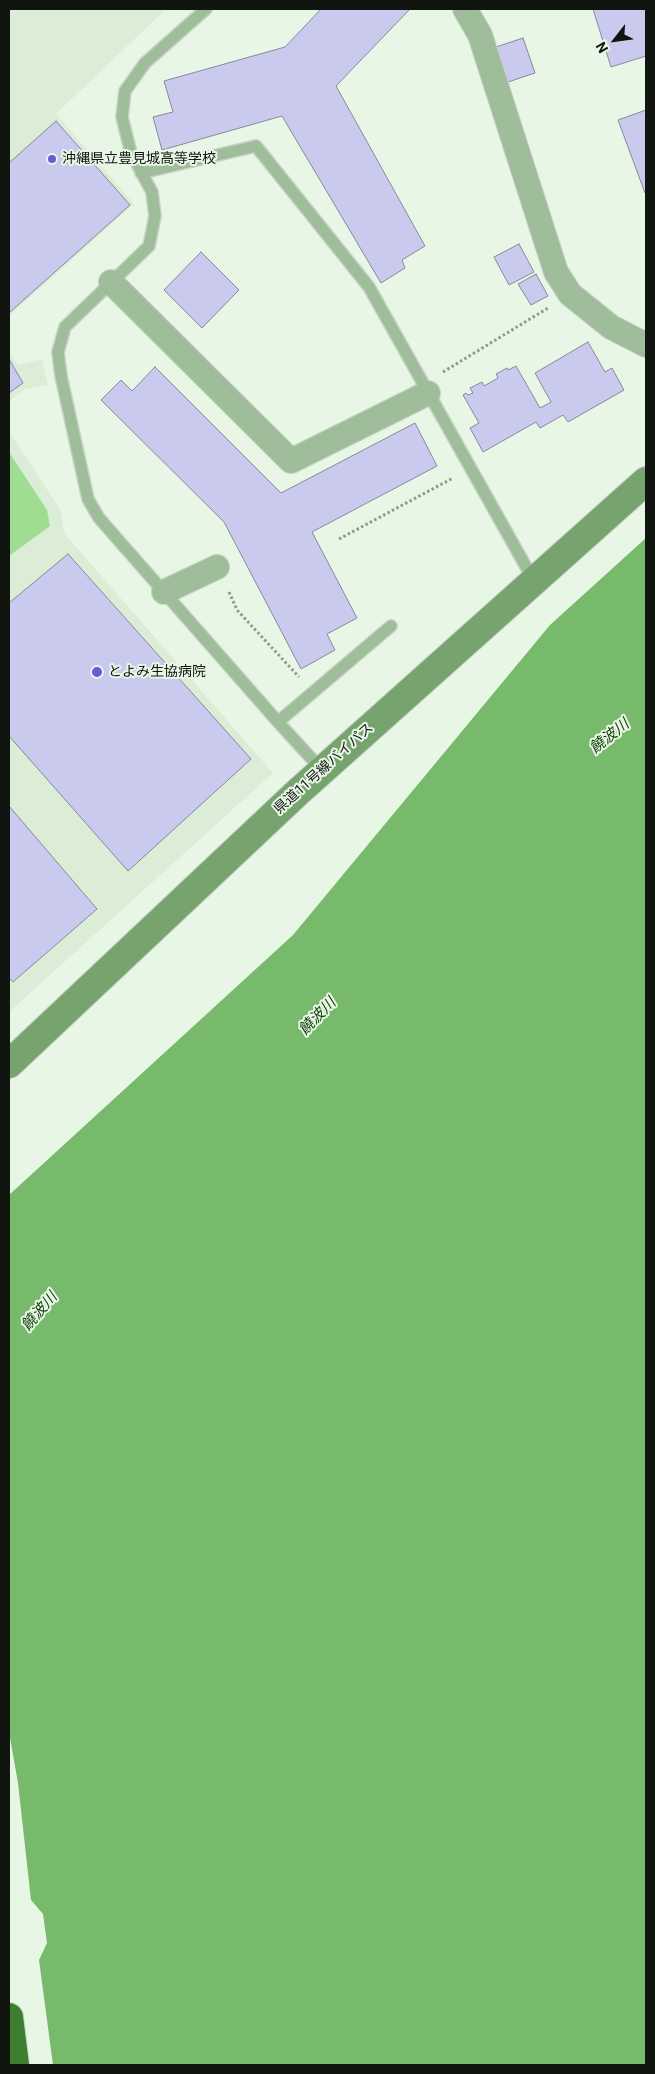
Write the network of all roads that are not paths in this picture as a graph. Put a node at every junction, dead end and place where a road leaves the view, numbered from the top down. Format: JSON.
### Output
{"nodes":[{"id":1,"x":206,"y":9,"type":"edge"},
{"id":2,"x":465,"y":9,"type":"edge"},
{"id":3,"x":141,"y":172,"type":"junction"},
{"id":4,"x":111,"y":282,"type":"junction"},
{"id":5,"x":646,"y":345,"type":"edge"},
{"id":6,"x":426,"y":389,"type":"junction"},
{"id":7,"x":646,"y":481,"type":"edge"},
{"id":8,"x":217,"y":567,"type":"road end"},
{"id":9,"x":534,"y":581,"type":"junction"},
{"id":10,"x":164,"y":592,"type":"junction"},
{"id":11,"x":391,"y":626,"type":"dead end"},
{"id":12,"x":278,"y":722,"type":"junction"},
{"id":13,"x":322,"y":770,"type":"junction"},
{"id":14,"x":9,"y":1064,"type":"edge"},
{"id":15,"x":9,"y":2017,"type":"edge"},
{"id":16,"x":15,"y":2065,"type":"edge"}],
"edges":[{"from":1,"to":3,"type":"lane"},
{"from":2,"to":5,"type":"street"},
{"from":3,"to":4,"type":"lane"},
{"from":3,"to":6,"type":"lane"},
{"from":4,"to":6,"type":"street"},
{"from":4,"to":10,"type":"lane"},
{"from":6,"to":9,"type":"lane"},
{"from":7,"to":9,"type":"main road","name":"県道11号線バイパス"},
{"from":8,"to":10,"type":"street"},
{"from":9,"to":13,"type":"main road","name":"県道11号線バイパス"},
{"from":10,"to":12,"type":"lane"},
{"from":11,"to":12,"type":"lane"},
{"from":12,"to":13,"type":"lane"},
{"from":13,"to":14,"type":"main road","name":"県道11号線バイパス"},
{"from":15,"to":16,"type":"highway"}]}
